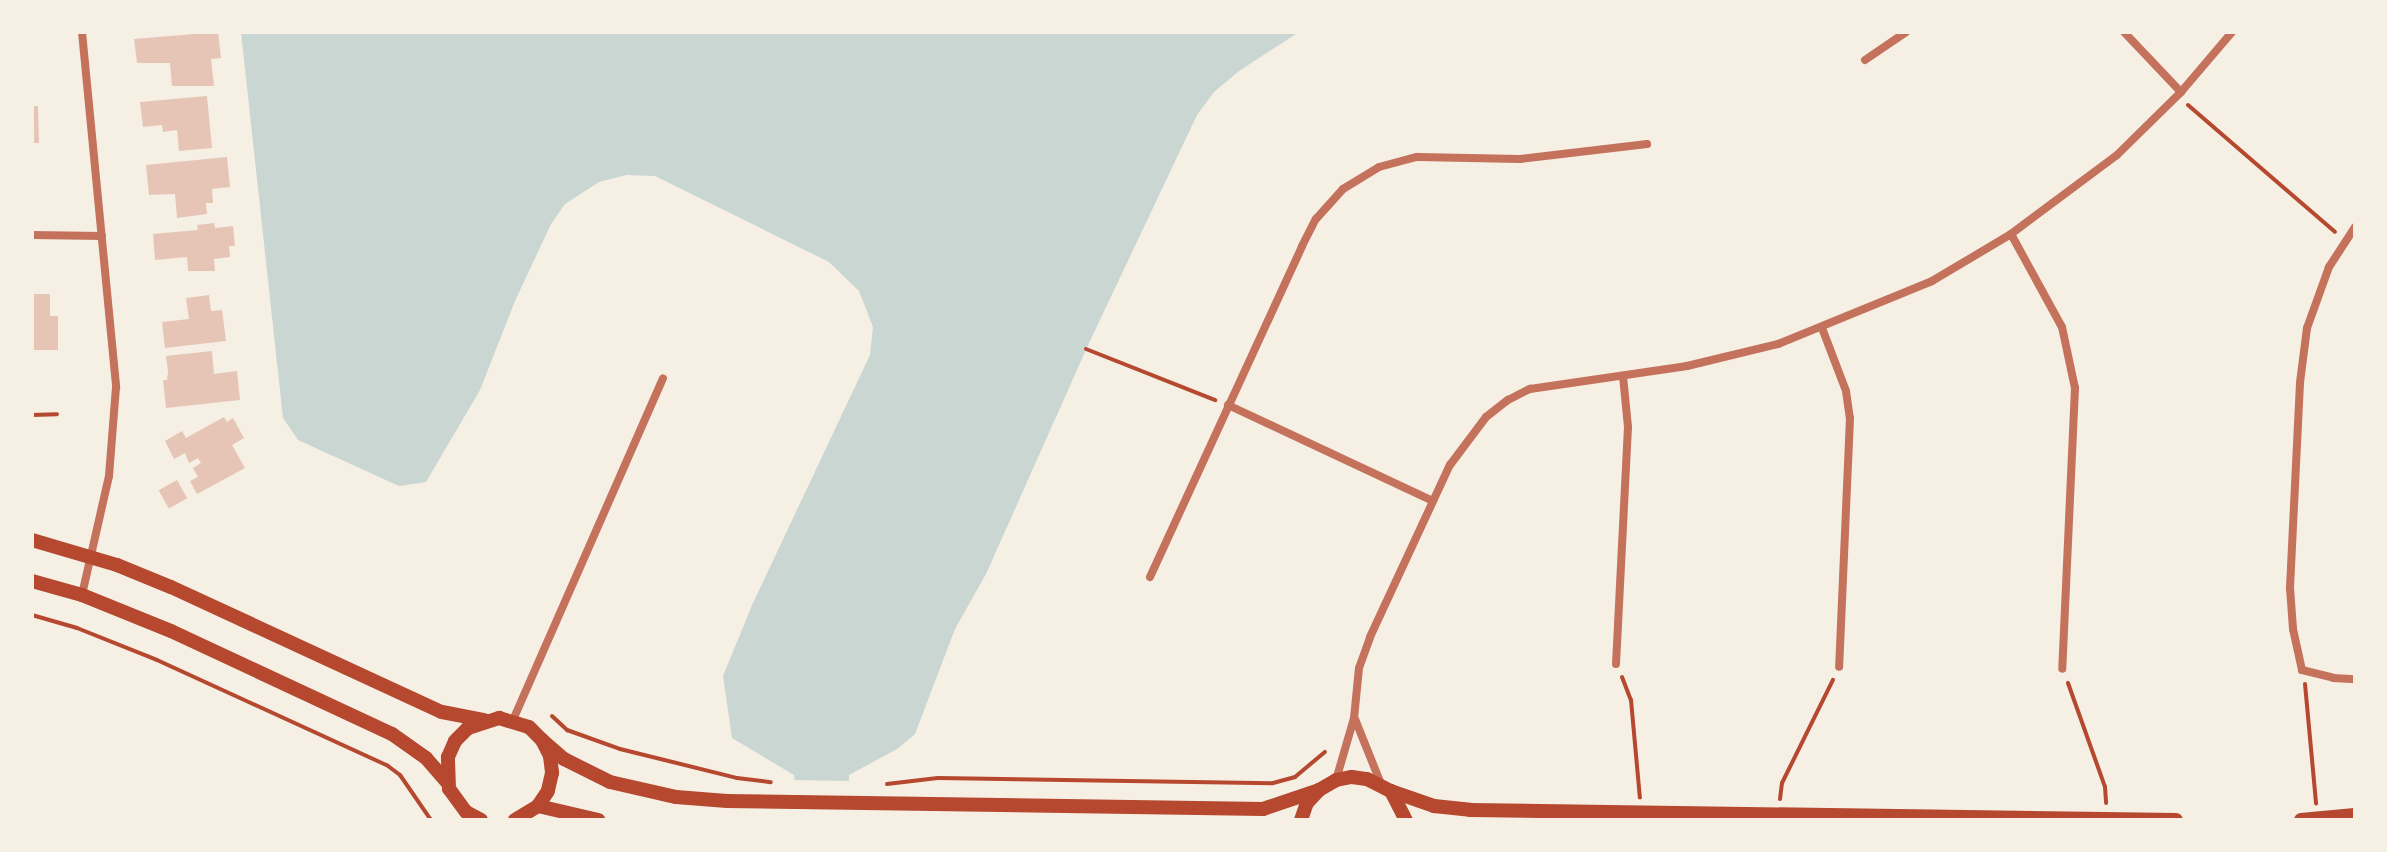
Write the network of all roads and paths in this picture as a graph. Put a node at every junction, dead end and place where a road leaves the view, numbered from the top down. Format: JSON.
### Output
{"nodes":[{"id":1,"x":82,"y":32,"type":"edge"},
{"id":2,"x":1906,"y":32,"type":"edge"},
{"id":3,"x":2124,"y":32,"type":"edge"},
{"id":4,"x":2232,"y":32,"type":"edge"},
{"id":5,"x":1865,"y":60,"type":"dead end"},
{"id":6,"x":2181,"y":92,"type":"junction"},
{"id":7,"x":1647,"y":144,"type":"dead end"},
{"id":8,"x":2355,"y":227,"type":"edge"},
{"id":9,"x":2011,"y":234,"type":"junction"},
{"id":10,"x":32,"y":235,"type":"edge"},
{"id":11,"x":102,"y":236,"type":"junction"},
{"id":12,"x":2345,"y":240,"type":"junction"},
{"id":13,"x":1822,"y":328,"type":"junction"},
{"id":14,"x":1086,"y":349,"type":"dead end"},
{"id":15,"x":1623,"y":376,"type":"junction"},
{"id":16,"x":663,"y":378,"type":"dead end"},
{"id":17,"x":1228,"y":405,"type":"junction"},
{"id":18,"x":57,"y":414,"type":"dead end"},
{"id":19,"x":32,"y":415,"type":"edge"},
{"id":20,"x":1433,"y":501,"type":"junction"},
{"id":21,"x":32,"y":540,"type":"edge"},
{"id":22,"x":91,"y":557,"type":"junction"},
{"id":23,"x":1150,"y":577,"type":"dead end"},
{"id":24,"x":32,"y":581,"type":"edge"},
{"id":25,"x":82,"y":595,"type":"junction"},
{"id":26,"x":32,"y":615,"type":"edge"},
{"id":27,"x":1616,"y":664,"type":"joint"},
{"id":28,"x":1839,"y":667,"type":"joint"},
{"id":29,"x":2062,"y":669,"type":"joint"},
{"id":30,"x":2302,"y":670,"type":"junction"},
{"id":31,"x":2355,"y":679,"type":"edge"},
{"id":32,"x":552,"y":716,"type":"dead end"},
{"id":33,"x":1354,"y":718,"type":"junction"},
{"id":34,"x":484,"y":720,"type":"junction"},
{"id":35,"x":513,"y":720,"type":"junction"},
{"id":36,"x":542,"y":740,"type":"junction"},
{"id":37,"x":1325,"y":752,"type":"dead end"},
{"id":38,"x":1336,"y":780,"type":"junction"},
{"id":39,"x":448,"y":783,"type":"junction"},
{"id":40,"x":781,"y":784,"type":"dead end"},
{"id":41,"x":876,"y":785,"type":"dead end"},
{"id":42,"x":1386,"y":788,"type":"junction"},
{"id":43,"x":1319,"y":790,"type":"junction"},
{"id":44,"x":538,"y":806,"type":"junction"},
{"id":45,"x":1641,"y":813,"type":"junction"},
{"id":46,"x":1778,"y":815,"type":"junction"},
{"id":47,"x":2355,"y":815,"type":"edge"},
{"id":48,"x":465,"y":816,"type":"edge"},
{"id":49,"x":2105,"y":819,"type":"edge"},
{"id":50,"x":2317,"y":819,"type":"edge"},
{"id":51,"x":431,"y":820,"type":"edge"},
{"id":52,"x":481,"y":820,"type":"edge"},
{"id":53,"x":515,"y":820,"type":"edge"},
{"id":54,"x":598,"y":820,"type":"edge"},
{"id":55,"x":1301,"y":820,"type":"edge"},
{"id":56,"x":1406,"y":820,"type":"edge"},
{"id":57,"x":2176,"y":820,"type":"edge"},
{"id":58,"x":2301,"y":820,"type":"edge"}],
"edges":[{"from":1,"to":11,"type":"street"},
{"from":2,"to":5,"type":"street"},
{"from":3,"to":6,"type":"street"},
{"from":4,"to":6,"type":"street"},
{"from":6,"to":9,"type":"street"},
{"from":6,"to":12,"type":"path"},
{"from":7,"to":17,"type":"street"},
{"from":8,"to":12,"type":"street"},
{"from":9,"to":13,"type":"street"},
{"from":9,"to":29,"type":"street"},
{"from":10,"to":11,"type":"street"},
{"from":11,"to":22,"type":"street"},
{"from":12,"to":30,"type":"street"},
{"from":13,"to":15,"type":"street"},
{"from":13,"to":28,"type":"street"},
{"from":14,"to":17,"type":"path"},
{"from":15,"to":20,"type":"street"},
{"from":15,"to":27,"type":"street"},
{"from":16,"to":35,"type":"street"},
{"from":17,"to":20,"type":"street"},
{"from":17,"to":23,"type":"street"},
{"from":18,"to":19,"type":"path"},
{"from":20,"to":33,"type":"street"},
{"from":21,"to":22,"type":"main road"},
{"from":22,"to":25,"type":"street"},
{"from":22,"to":34,"type":"main road"},
{"from":24,"to":25,"type":"main road"},
{"from":25,"to":39,"type":"main road"},
{"from":26,"to":51,"type":"path"},
{"from":27,"to":45,"type":"path"},
{"from":28,"to":46,"type":"path"},
{"from":29,"to":49,"type":"path"},
{"from":30,"to":31,"type":"street"},
{"from":30,"to":50,"type":"path"},
{"from":32,"to":40,"type":"path"},
{"from":33,"to":38,"type":"street"},
{"from":33,"to":42,"type":"street"},
{"from":34,"to":35,"type":"main road"},
{"from":34,"to":39,"type":"main road"},
{"from":35,"to":36,"type":"main road"},
{"from":36,"to":43,"type":"main road"},
{"from":36,"to":44,"type":"main road"},
{"from":37,"to":41,"type":"path"},
{"from":38,"to":42,"type":"main road"},
{"from":38,"to":43,"type":"main road"},
{"from":39,"to":48,"type":"main road"},
{"from":42,"to":45,"type":"main road"},
{"from":42,"to":56,"type":"main road"},
{"from":43,"to":55,"type":"main road"},
{"from":44,"to":53,"type":"main road"},
{"from":44,"to":54,"type":"main road"},
{"from":45,"to":46,"type":"main road"},
{"from":46,"to":49,"type":"main road"},
{"from":47,"to":50,"type":"main road"},
{"from":48,"to":52,"type":"main road"},
{"from":49,"to":57,"type":"main road"},
{"from":50,"to":58,"type":"main road"}]}
